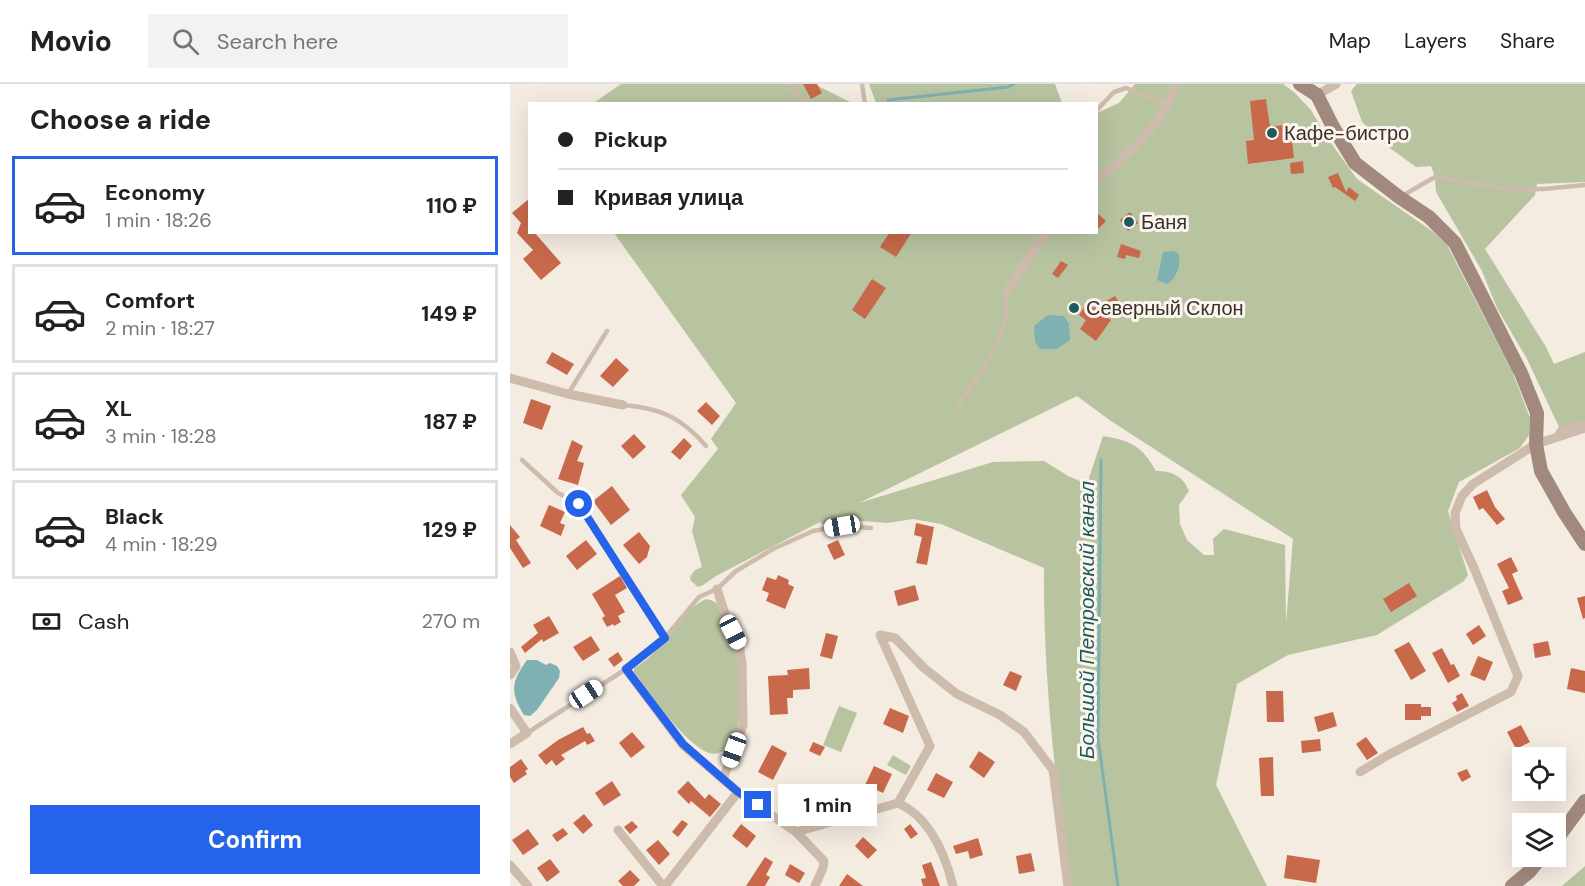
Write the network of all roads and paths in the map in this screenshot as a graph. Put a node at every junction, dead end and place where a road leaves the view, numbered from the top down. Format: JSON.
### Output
{"nodes":[{"id":1,"x":789,"y":84,"type":"edge"},
{"id":2,"x":862,"y":84,"type":"edge"},
{"id":3,"x":1176,"y":84,"type":"edge"},
{"id":4,"x":1300,"y":84,"type":"edge"},
{"id":5,"x":1335,"y":84,"type":"edge"},
{"id":6,"x":1317,"y":95,"type":"junction"},
{"id":7,"x":803,"y":102,"type":"edge"},
{"id":8,"x":866,"y":102,"type":"edge"},
{"id":9,"x":1169,"y":105,"type":"junction"},
{"id":10,"x":1098,"y":109,"type":"edge"},
{"id":11,"x":1098,"y":180,"type":"edge"},
{"id":12,"x":1585,"y":185,"type":"edge"},
{"id":13,"x":1399,"y":197,"type":"junction"},
{"id":14,"x":1045,"y":234,"type":"edge"},
{"id":15,"x":1006,"y":292,"type":"joint"},
{"id":16,"x":607,"y":331,"type":"dead end"},
{"id":17,"x":510,"y":378,"type":"edge"},
{"id":18,"x":568,"y":394,"type":"junction"},
{"id":19,"x":623,"y":405,"type":"joint"},
{"id":20,"x":958,"y":406,"type":"dead end"},
{"id":21,"x":1585,"y":422,"type":"edge"},
{"id":22,"x":1585,"y":428,"type":"edge"},
{"id":23,"x":1554,"y":439,"type":"junction"},
{"id":24,"x":1536,"y":444,"type":"junction"},
{"id":25,"x":706,"y":446,"type":"dead end"},
{"id":26,"x":522,"y":460,"type":"dead end"},
{"id":27,"x":871,"y":528,"type":"dead end"},
{"id":28,"x":1585,"y":544,"type":"edge"},
{"id":29,"x":717,"y":589,"type":"junction"},
{"id":30,"x":665,"y":638,"type":"junction"},
{"id":31,"x":510,"y":652,"type":"edge"},
{"id":32,"x":626,"y":669,"type":"junction"},
{"id":33,"x":510,"y":675,"type":"edge"},
{"id":34,"x":510,"y":708,"type":"edge"},
{"id":35,"x":528,"y":733,"type":"junction"},
{"id":36,"x":510,"y":744,"type":"edge"},
{"id":37,"x":1360,"y":772,"type":"dead end"},
{"id":38,"x":723,"y":778,"type":"junction"},
{"id":39,"x":738,"y":792,"type":"junction"},
{"id":40,"x":1585,"y":801,"type":"edge"},
{"id":41,"x":898,"y":803,"type":"junction"},
{"id":42,"x":1566,"y":827,"type":"edge"},
{"id":43,"x":618,"y":830,"type":"dead end"},
{"id":44,"x":796,"y":832,"type":"junction"},
{"id":45,"x":510,"y":865,"type":"edge"},
{"id":46,"x":1533,"y":867,"type":"edge"},
{"id":47,"x":528,"y":886,"type":"edge"},
{"id":48,"x":664,"y":886,"type":"edge"},
{"id":49,"x":815,"y":886,"type":"edge"},
{"id":50,"x":953,"y":886,"type":"edge"},
{"id":51,"x":1068,"y":886,"type":"edge"},
{"id":52,"x":1512,"y":886,"type":"edge"}],
"edges":[{"from":1,"to":7,"type":"lane"},
{"from":2,"to":8,"type":"lane"},
{"from":3,"to":9,"type":"street"},
{"from":4,"to":6,"type":"street"},
{"from":5,"to":6,"type":"street"},
{"from":6,"to":13,"type":"street"},
{"from":9,"to":10,"type":"lane"},
{"from":9,"to":11,"type":"street"},
{"from":12,"to":13,"type":"lane"},
{"from":13,"to":24,"type":"street"},
{"from":14,"to":15,"type":"street"},
{"from":15,"to":20,"type":"lane"},
{"from":16,"to":18,"type":"lane"},
{"from":17,"to":18,"type":"street"},
{"from":18,"to":19,"type":"street"},
{"from":19,"to":25,"type":"lane"},
{"from":21,"to":23,"type":"lane"},
{"from":22,"to":23,"type":"street"},
{"from":23,"to":24,"type":"street"},
{"from":24,"to":28,"type":"street"},
{"from":24,"to":37,"type":"street"},
{"from":26,"to":30,"type":"lane"},
{"from":27,"to":29,"type":"lane"},
{"from":29,"to":30,"type":"lane"},
{"from":29,"to":38,"type":"street"},
{"from":30,"to":32,"type":"lane"},
{"from":31,"to":33,"type":"street"},
{"from":32,"to":35,"type":"lane"},
{"from":32,"to":38,"type":"street"},
{"from":34,"to":35,"type":"street"},
{"from":35,"to":36,"type":"street"},
{"from":38,"to":39,"type":"street"},
{"from":39,"to":44,"type":"street"},
{"from":39,"to":48,"type":"street"},
{"from":40,"to":42,"type":"street"},
{"from":41,"to":44,"type":"street"},
{"from":41,"to":50,"type":"street"},
{"from":41,"to":51,"type":"street"},
{"from":43,"to":48,"type":"street"},
{"from":44,"to":49,"type":"street"},
{"from":45,"to":47,"type":"street"},
{"from":46,"to":52,"type":"street"}]}
